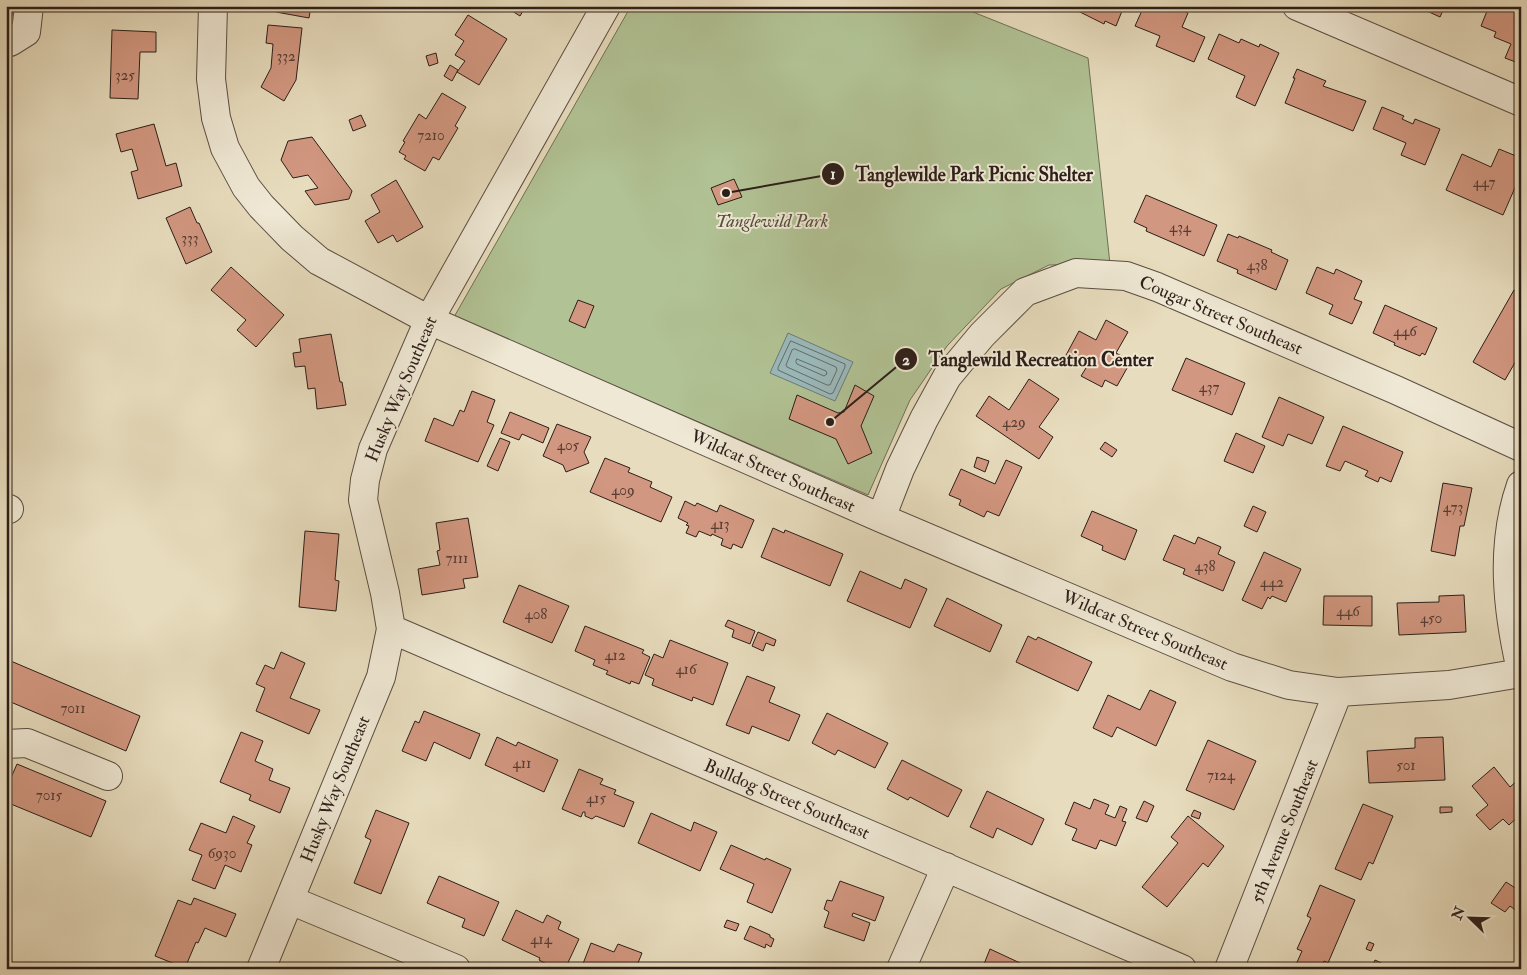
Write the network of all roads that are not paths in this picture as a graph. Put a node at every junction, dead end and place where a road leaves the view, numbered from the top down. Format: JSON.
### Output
{"nodes":[{"id":1,"x":30,"y":6,"type":"edge"},
{"id":2,"x":213,"y":6,"type":"edge"},
{"id":3,"x":606,"y":6,"type":"edge"},
{"id":4,"x":1297,"y":6,"type":"edge"},
{"id":5,"x":6,"y":41,"type":"edge"},
{"id":6,"x":1521,"y":102,"type":"edge"},
{"id":7,"x":429,"y":320,"type":"junction"},
{"id":8,"x":1521,"y":447,"type":"edge"},
{"id":9,"x":1521,"y":485,"type":"edge"},
{"id":10,"x":881,"y":518,"type":"junction"},
{"id":11,"x":391,"y":629,"type":"junction"},
{"id":12,"x":1521,"y":671,"type":"edge"},
{"id":13,"x":1338,"y":692,"type":"junction"},
{"id":14,"x":6,"y":744,"type":"edge"},
{"id":15,"x":108,"y":776,"type":"dead end"},
{"id":16,"x":946,"y":867,"type":"junction"},
{"id":17,"x":290,"y":900,"type":"junction"},
{"id":18,"x":261,"y":969,"type":"edge"},
{"id":19,"x":456,"y":969,"type":"edge"},
{"id":20,"x":901,"y":969,"type":"edge"},
{"id":21,"x":1182,"y":969,"type":"edge"},
{"id":22,"x":1228,"y":969,"type":"edge"}],
"edges":[{"from":1,"to":5,"type":"street"},
{"from":2,"to":7,"type":"street","name":"Wildcat Street Southeast"},
{"from":3,"to":7,"type":"street","name":"Husky Way Southeast"},
{"from":4,"to":6,"type":"street"},
{"from":7,"to":10,"type":"street","name":"Wildcat Street Southeast"},
{"from":7,"to":11,"type":"street","name":"Husky Way Southeast"},
{"from":8,"to":10,"type":"street","name":"Cougar Street Southeast"},
{"from":9,"to":12,"type":"street"},
{"from":10,"to":13,"type":"street","name":"Wildcat Street Southeast"},
{"from":11,"to":16,"type":"street","name":"Bulldog Street Southeast"},
{"from":11,"to":17,"type":"street","name":"Husky Way Southeast"},
{"from":12,"to":13,"type":"street","name":"Wildcat Street Southeast"},
{"from":13,"to":22,"type":"street","name":"5th Avenue Southeast"},
{"from":14,"to":15,"type":"street"},
{"from":16,"to":20,"type":"street"},
{"from":16,"to":21,"type":"street","name":"Bulldog Street Southeast"},
{"from":17,"to":18,"type":"street","name":"Husky Way Southeast"},
{"from":17,"to":19,"type":"street"}]}
